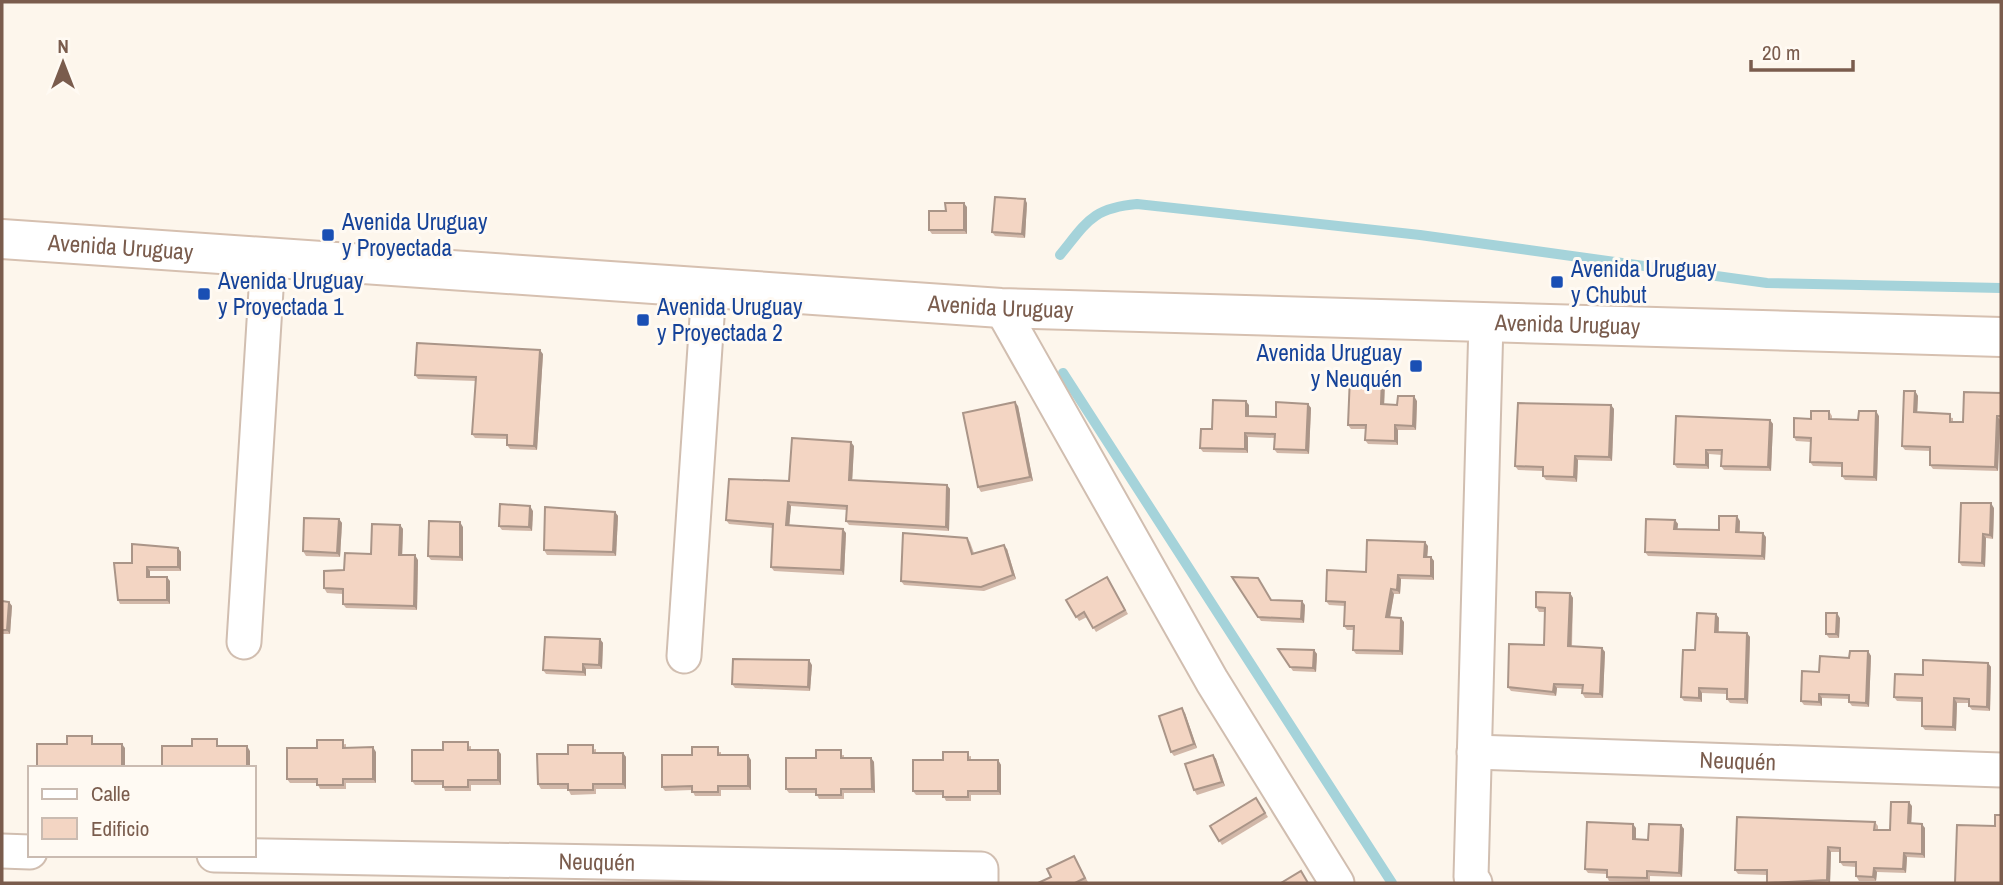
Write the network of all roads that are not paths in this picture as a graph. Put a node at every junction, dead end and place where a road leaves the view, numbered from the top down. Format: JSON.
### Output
{"nodes":[{"id":1,"x":2,"y":239,"type":"edge"},
{"id":2,"x":268,"y":258,"type":"junction"},
{"id":3,"x":709,"y":288,"type":"junction"},
{"id":4,"x":1001,"y":308,"type":"junction"},
{"id":5,"x":1486,"y":322,"type":"junction"},
{"id":6,"x":2001,"y":337,"type":"edge"},
{"id":7,"x":244,"y":642,"type":"dead end"},
{"id":8,"x":684,"y":656,"type":"dead end"},
{"id":9,"x":1474,"y":752,"type":"junction"},
{"id":10,"x":2001,"y":770,"type":"edge"},
{"id":11,"x":2,"y":852,"type":"edge"},
{"id":12,"x":28,"y":852,"type":"edge"},
{"id":13,"x":240,"y":857,"type":"edge"},
{"id":14,"x":420,"y":871,"type":"edge"},
{"id":15,"x":981,"y":876,"type":"edge"},
{"id":16,"x":1337,"y":883,"type":"edge"},
{"id":17,"x":1475,"y":883,"type":"edge"}],
"edges":[{"from":1,"to":2,"type":"main road","name":"Avenida Uruguay"},
{"from":2,"to":3,"type":"main road","name":"Avenida Uruguay"},
{"from":2,"to":7,"type":"street"},
{"from":3,"to":4,"type":"main road","name":"Avenida Uruguay"},
{"from":3,"to":8,"type":"street"},
{"from":4,"to":5,"type":"main road","name":"Avenida Uruguay"},
{"from":4,"to":16,"type":"street"},
{"from":5,"to":6,"type":"main road","name":"Avenida Uruguay"},
{"from":5,"to":9,"type":"street"},
{"from":9,"to":10,"type":"street","name":"Neuquén"},
{"from":9,"to":17,"type":"street"},
{"from":11,"to":12,"type":"street"},
{"from":13,"to":14,"type":"street","name":"Neuquén"},
{"from":14,"to":15,"type":"street","name":"Neuquén"}]}
